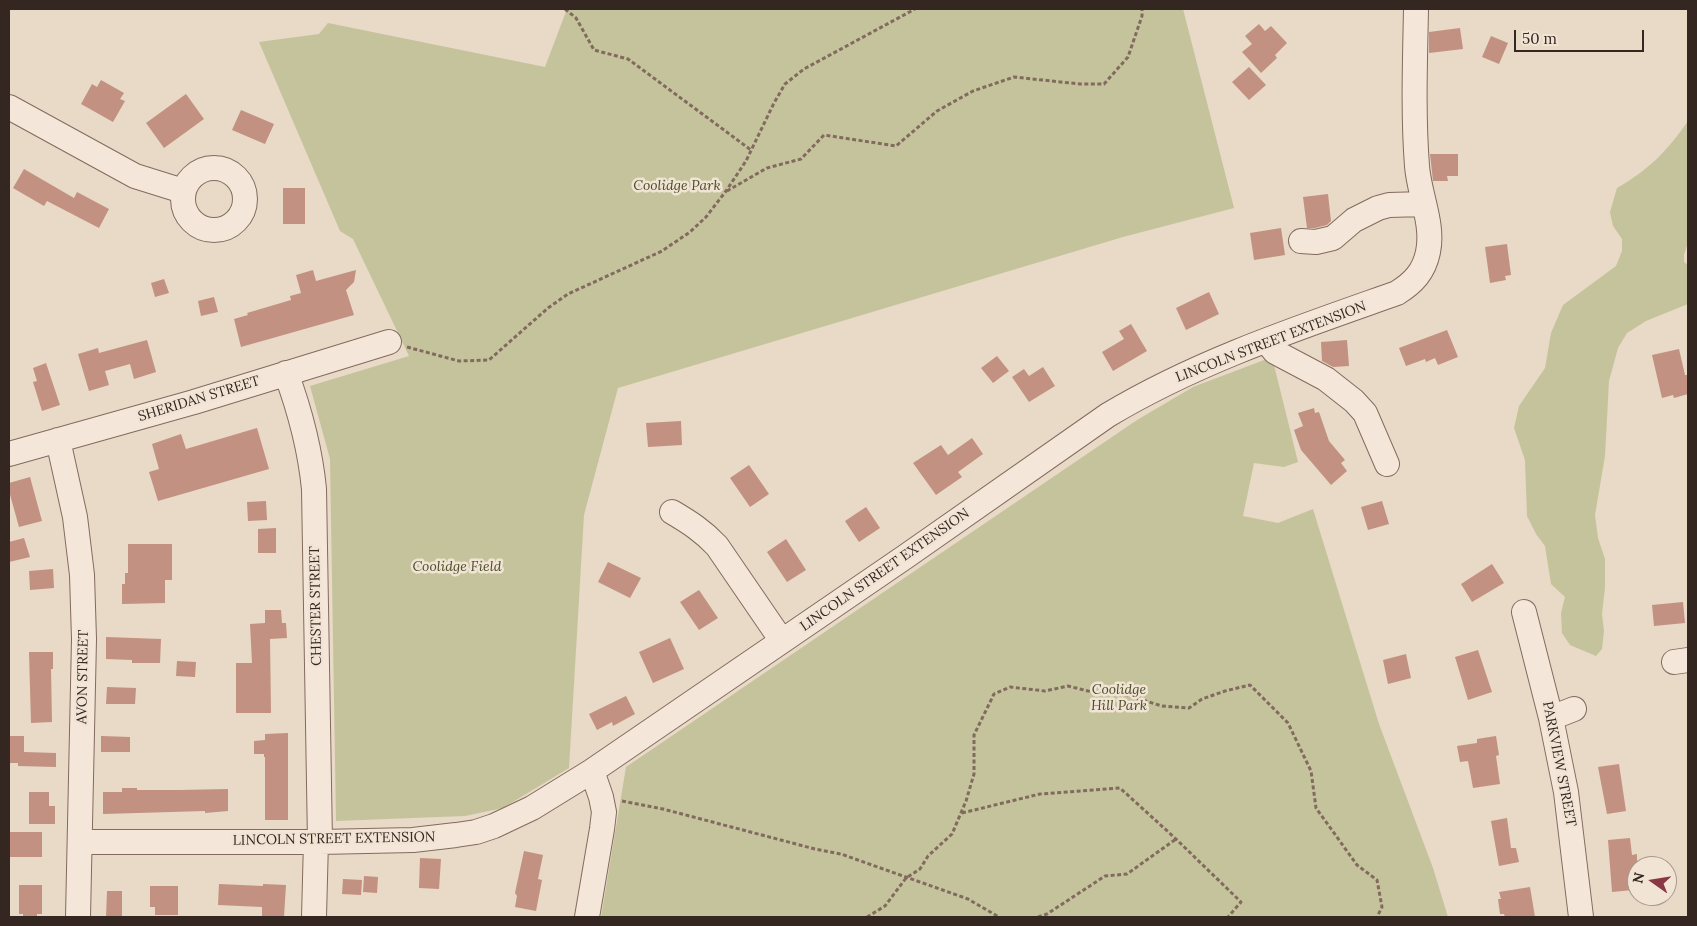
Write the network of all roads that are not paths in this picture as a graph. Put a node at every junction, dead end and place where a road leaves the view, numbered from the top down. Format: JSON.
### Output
{"nodes":[{"id":1,"x":1416,"y":9,"type":"edge"},
{"id":2,"x":9,"y":107,"type":"edge"},
{"id":3,"x":183,"y":191,"type":"dead end"},
{"id":4,"x":1424,"y":204,"type":"junction"},
{"id":5,"x":1300,"y":241,"type":"dead end"},
{"id":6,"x":1266,"y":341,"type":"junction"},
{"id":7,"x":389,"y":342,"type":"road end"},
{"id":8,"x":286,"y":373,"type":"junction"},
{"id":9,"x":58,"y":440,"type":"junction"},
{"id":10,"x":9,"y":454,"type":"edge"},
{"id":11,"x":1387,"y":464,"type":"dead end"},
{"id":12,"x":672,"y":512,"type":"dead end"},
{"id":13,"x":1524,"y":612,"type":"dead end"},
{"id":14,"x":782,"y":641,"type":"junction"},
{"id":15,"x":1574,"y":709,"type":"dead end"},
{"id":16,"x":1551,"y":718,"type":"junction"},
{"id":17,"x":592,"y":771,"type":"junction"},
{"id":18,"x":318,"y":841,"type":"junction"},
{"id":19,"x":80,"y":842,"type":"junction"},
{"id":20,"x":78,"y":917,"type":"edge"},
{"id":21,"x":314,"y":917,"type":"edge"},
{"id":22,"x":587,"y":917,"type":"edge"},
{"id":23,"x":1581,"y":917,"type":"edge"}],
"edges":[{"from":1,"to":4,"type":"street","name":"LINCOLN STREET EXTENSION"},
{"from":2,"to":3,"type":"street"},
{"from":4,"to":5,"type":"street"},
{"from":4,"to":6,"type":"street","name":"LINCOLN STREET EXTENSION"},
{"from":6,"to":11,"type":"street"},
{"from":6,"to":14,"type":"street","name":"LINCOLN STREET EXTENSION"},
{"from":7,"to":8,"type":"street","name":"SHERIDAN STREET"},
{"from":8,"to":9,"type":"street","name":"SHERIDAN STREET"},
{"from":8,"to":18,"type":"street","name":"CHESTER STREET"},
{"from":9,"to":10,"type":"street","name":"SHERIDAN STREET"},
{"from":9,"to":19,"type":"street","name":"AVON STREET"},
{"from":12,"to":14,"type":"street"},
{"from":13,"to":16,"type":"street","name":"PARKVIEW STREET"},
{"from":14,"to":17,"type":"street","name":"LINCOLN STREET EXTENSION"},
{"from":15,"to":16,"type":"street"},
{"from":16,"to":23,"type":"street","name":"PARKVIEW STREET"},
{"from":17,"to":18,"type":"street","name":"LINCOLN STREET EXTENSION"},
{"from":17,"to":22,"type":"street"},
{"from":18,"to":19,"type":"street","name":"LINCOLN STREET EXTENSION"},
{"from":18,"to":21,"type":"street","name":"CHESTER STREET"},
{"from":19,"to":20,"type":"street","name":"AVON STREET"}]}
